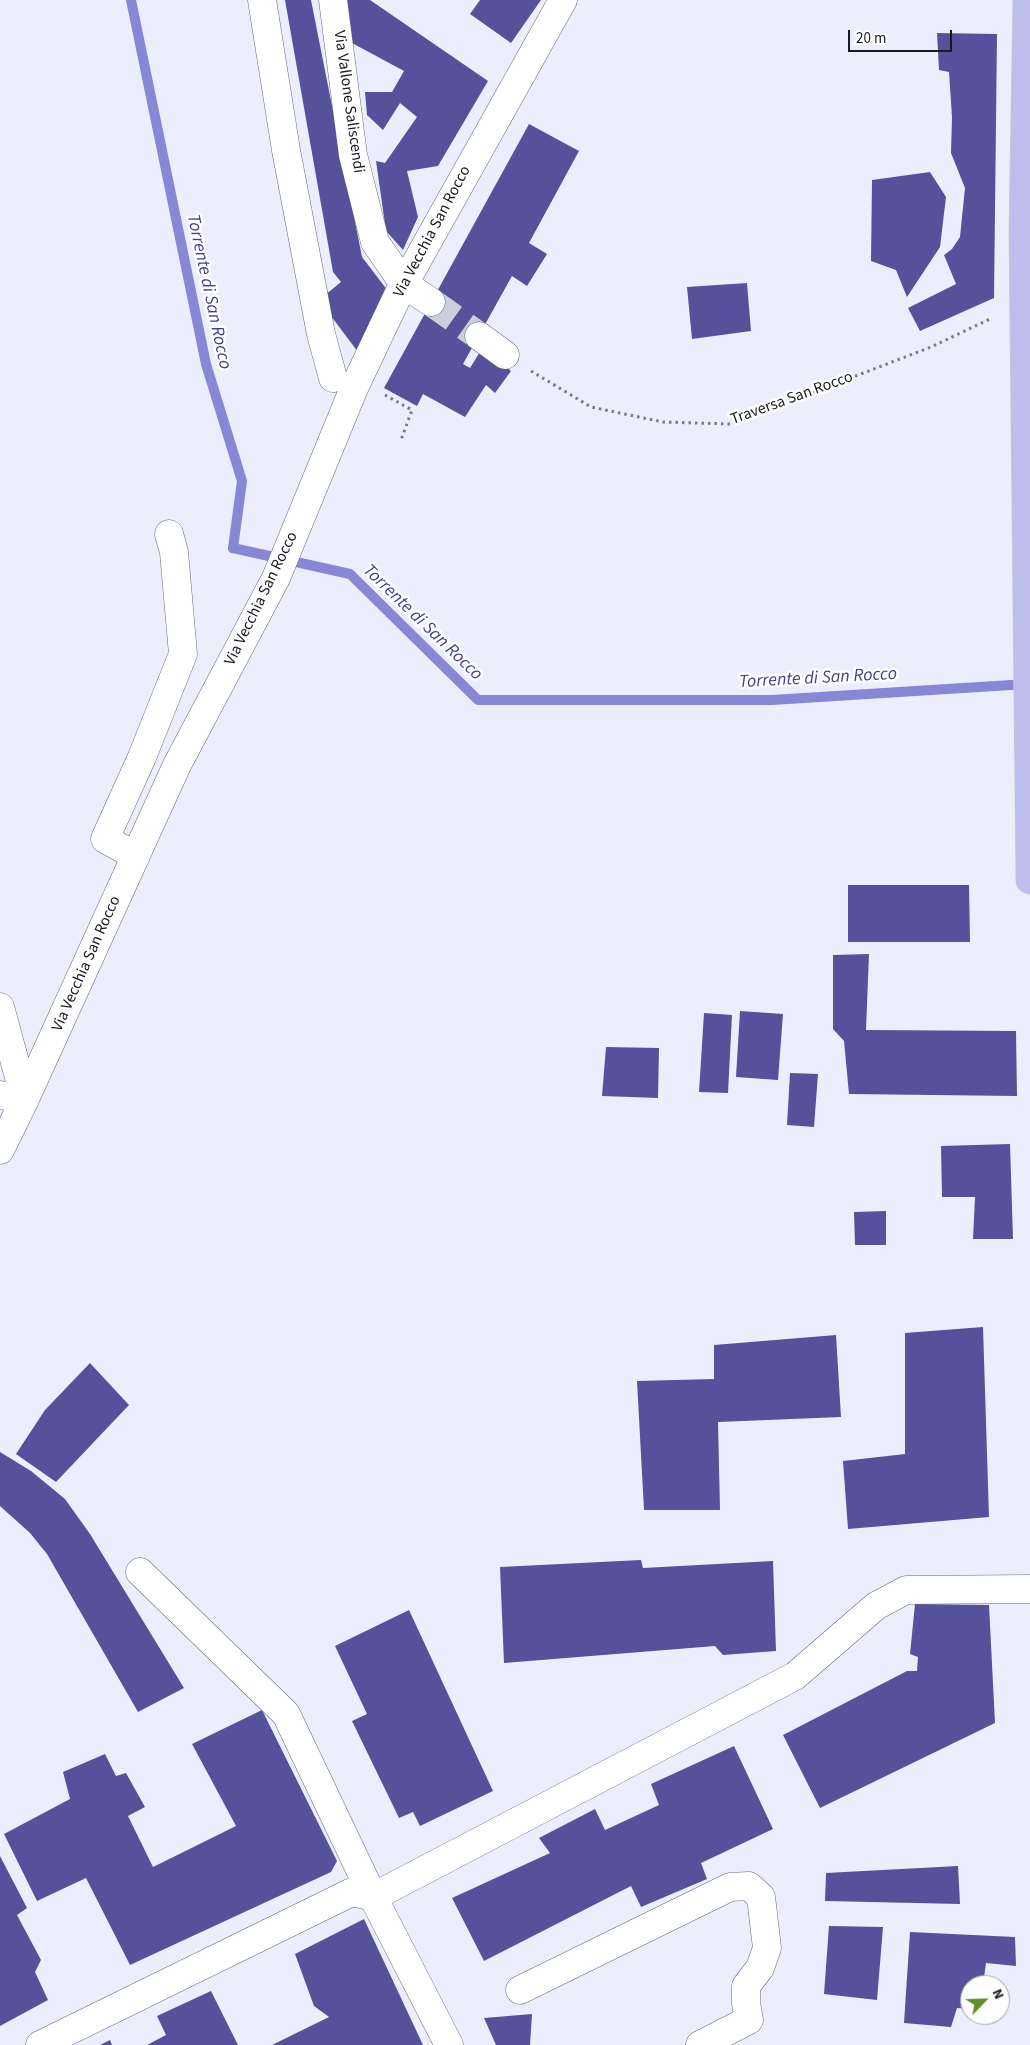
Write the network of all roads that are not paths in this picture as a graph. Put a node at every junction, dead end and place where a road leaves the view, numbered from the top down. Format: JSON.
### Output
{"nodes":[{"id":1,"x":262,"y":0,"type":"edge"},
{"id":2,"x":333,"y":0,"type":"edge"},
{"id":3,"x":563,"y":0,"type":"edge"},
{"id":4,"x":1027,"y":0,"type":"edge"},
{"id":5,"x":404,"y":284,"type":"junction"},
{"id":6,"x":431,"y":302,"type":"tunnel mouth"},
{"id":7,"x":1027,"y":303,"type":"edge"},
{"id":8,"x":479,"y":336,"type":"tunnel mouth"},
{"id":9,"x":505,"y":355,"type":"road end"},
{"id":10,"x":355,"y":386,"type":"junction"},
{"id":11,"x":169,"y":534,"type":"dead end"},
{"id":12,"x":136,"y":856,"type":"junction"},
{"id":13,"x":1030,"y":862,"type":"edge"},
{"id":14,"x":1030,"y":880,"type":"edge"},
{"id":15,"x":0,"y":1007,"type":"edge"},
{"id":16,"x":13,"y":1097,"type":"edge"},
{"id":17,"x":0,"y":1150,"type":"edge"},
{"id":18,"x":140,"y":1572,"type":"dead end"},
{"id":19,"x":1030,"y":1589,"type":"edge"},
{"id":20,"x":373,"y":1896,"type":"junction"},
{"id":21,"x":520,"y":1990,"type":"dead end"},
{"id":22,"x":40,"y":2045,"type":"edge"},
{"id":23,"x":449,"y":2045,"type":"edge"},
{"id":24,"x":700,"y":2045,"type":"edge"}],
"edges":[{"from":1,"to":10,"type":"street"},
{"from":2,"to":5,"type":"street","name":"Via Vallone Saliscendi"},
{"from":3,"to":5,"type":"street","name":"Via Vecchia San Rocco"},
{"from":4,"to":7,"type":"main road"},
{"from":5,"to":6,"type":"street"},
{"from":5,"to":10,"type":"street","name":"Via Vecchia San Rocco"},
{"from":7,"to":13,"type":"main road"},
{"from":8,"to":9,"type":"street"},
{"from":10,"to":12,"type":"street","name":"Via Vecchia San Rocco"},
{"from":11,"to":12,"type":"street"},
{"from":12,"to":16,"type":"street","name":"Via Vecchia San Rocco"},
{"from":13,"to":14,"type":"main road"},
{"from":15,"to":16,"type":"street"},
{"from":16,"to":17,"type":"street","name":"Via Vecchia San Rocco"},
{"from":18,"to":20,"type":"street"},
{"from":19,"to":20,"type":"street"},
{"from":20,"to":22,"type":"street"},
{"from":20,"to":23,"type":"street"},
{"from":21,"to":24,"type":"street"}]}
